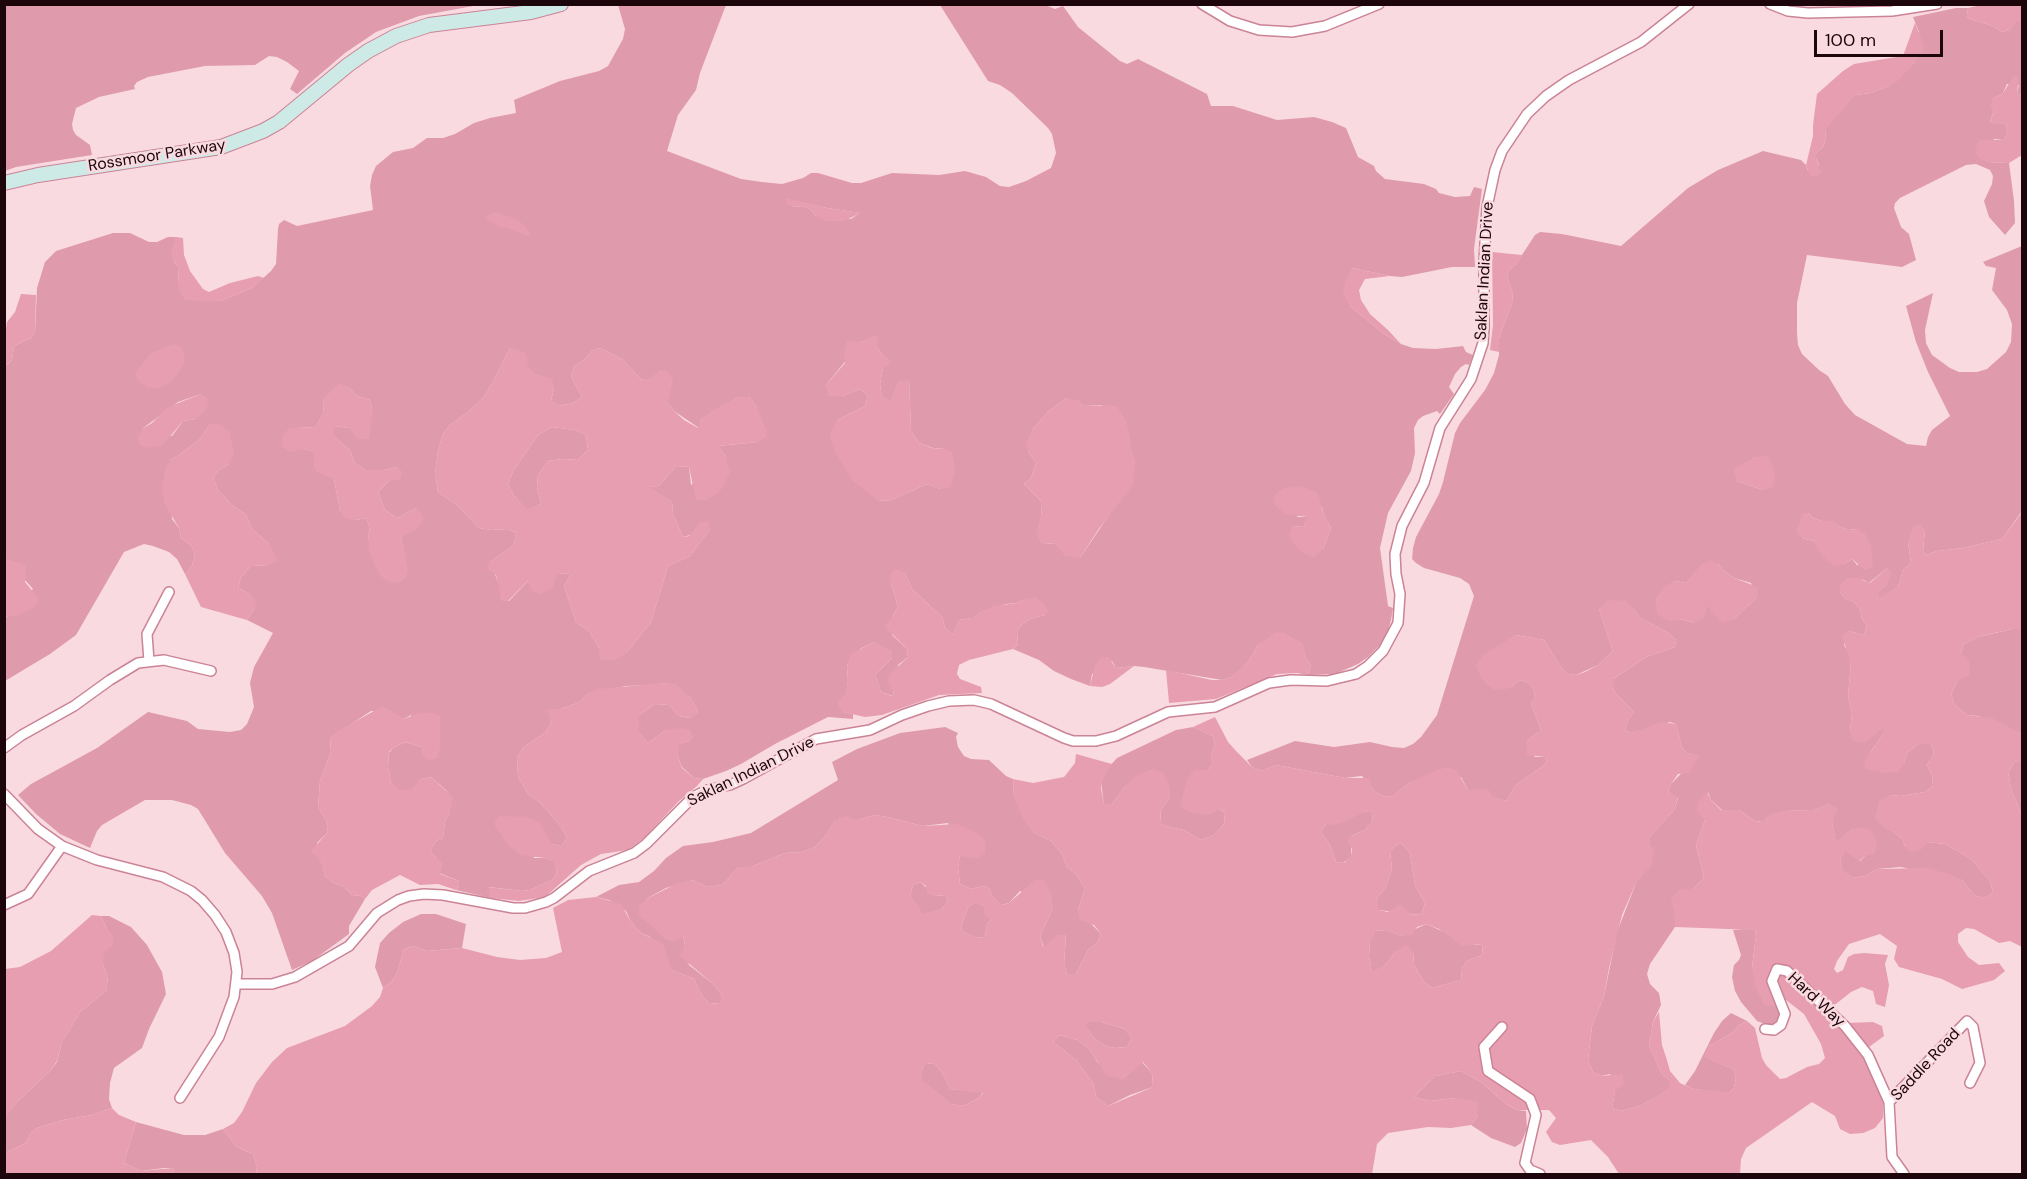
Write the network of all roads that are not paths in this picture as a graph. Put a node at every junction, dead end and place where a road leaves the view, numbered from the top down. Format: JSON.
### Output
{"nodes":[{"id":1,"x":561,"y":4,"type":"edge"},
{"id":2,"x":1202,"y":4,"type":"edge"},
{"id":3,"x":1379,"y":4,"type":"edge"},
{"id":4,"x":1689,"y":4,"type":"edge"},
{"id":5,"x":1770,"y":4,"type":"edge"},
{"id":6,"x":1937,"y":4,"type":"edge"},
{"id":7,"x":4,"y":183,"type":"edge"},
{"id":8,"x":169,"y":592,"type":"dead end"},
{"id":9,"x":149,"y":661,"type":"junction"},
{"id":10,"x":211,"y":672,"type":"dead end"},
{"id":11,"x":4,"y":748,"type":"edge"},
{"id":12,"x":4,"y":794,"type":"edge"},
{"id":13,"x":62,"y":846,"type":"junction"},
{"id":14,"x":4,"y":905,"type":"edge"},
{"id":15,"x":237,"y":984,"type":"junction"},
{"id":16,"x":1502,"y":1027,"type":"dead end"},
{"id":17,"x":1765,"y":1029,"type":"dead end"},
{"id":18,"x":1970,"y":1083,"type":"dead end"},
{"id":19,"x":180,"y":1098,"type":"dead end"},
{"id":20,"x":1889,"y":1102,"type":"junction"},
{"id":21,"x":1540,"y":1174,"type":"edge"},
{"id":22,"x":1904,"y":1174,"type":"edge"}],
"edges":[{"from":1,"to":7,"type":"street","name":"Rossmoor Parkway"},
{"from":2,"to":3,"type":"street"},
{"from":4,"to":15,"type":"street","name":"Saklan Indian Drive"},
{"from":5,"to":6,"type":"street"},
{"from":8,"to":9,"type":"street"},
{"from":9,"to":10,"type":"street"},
{"from":9,"to":11,"type":"street"},
{"from":12,"to":13,"type":"street"},
{"from":13,"to":14,"type":"street"},
{"from":13,"to":15,"type":"street"},
{"from":15,"to":19,"type":"street"},
{"from":16,"to":21,"type":"street"},
{"from":17,"to":20,"type":"street","name":"Hard Way"},
{"from":18,"to":20,"type":"street","name":"Saddle Road"},
{"from":20,"to":22,"type":"street","name":"Saddle Road"}]}
